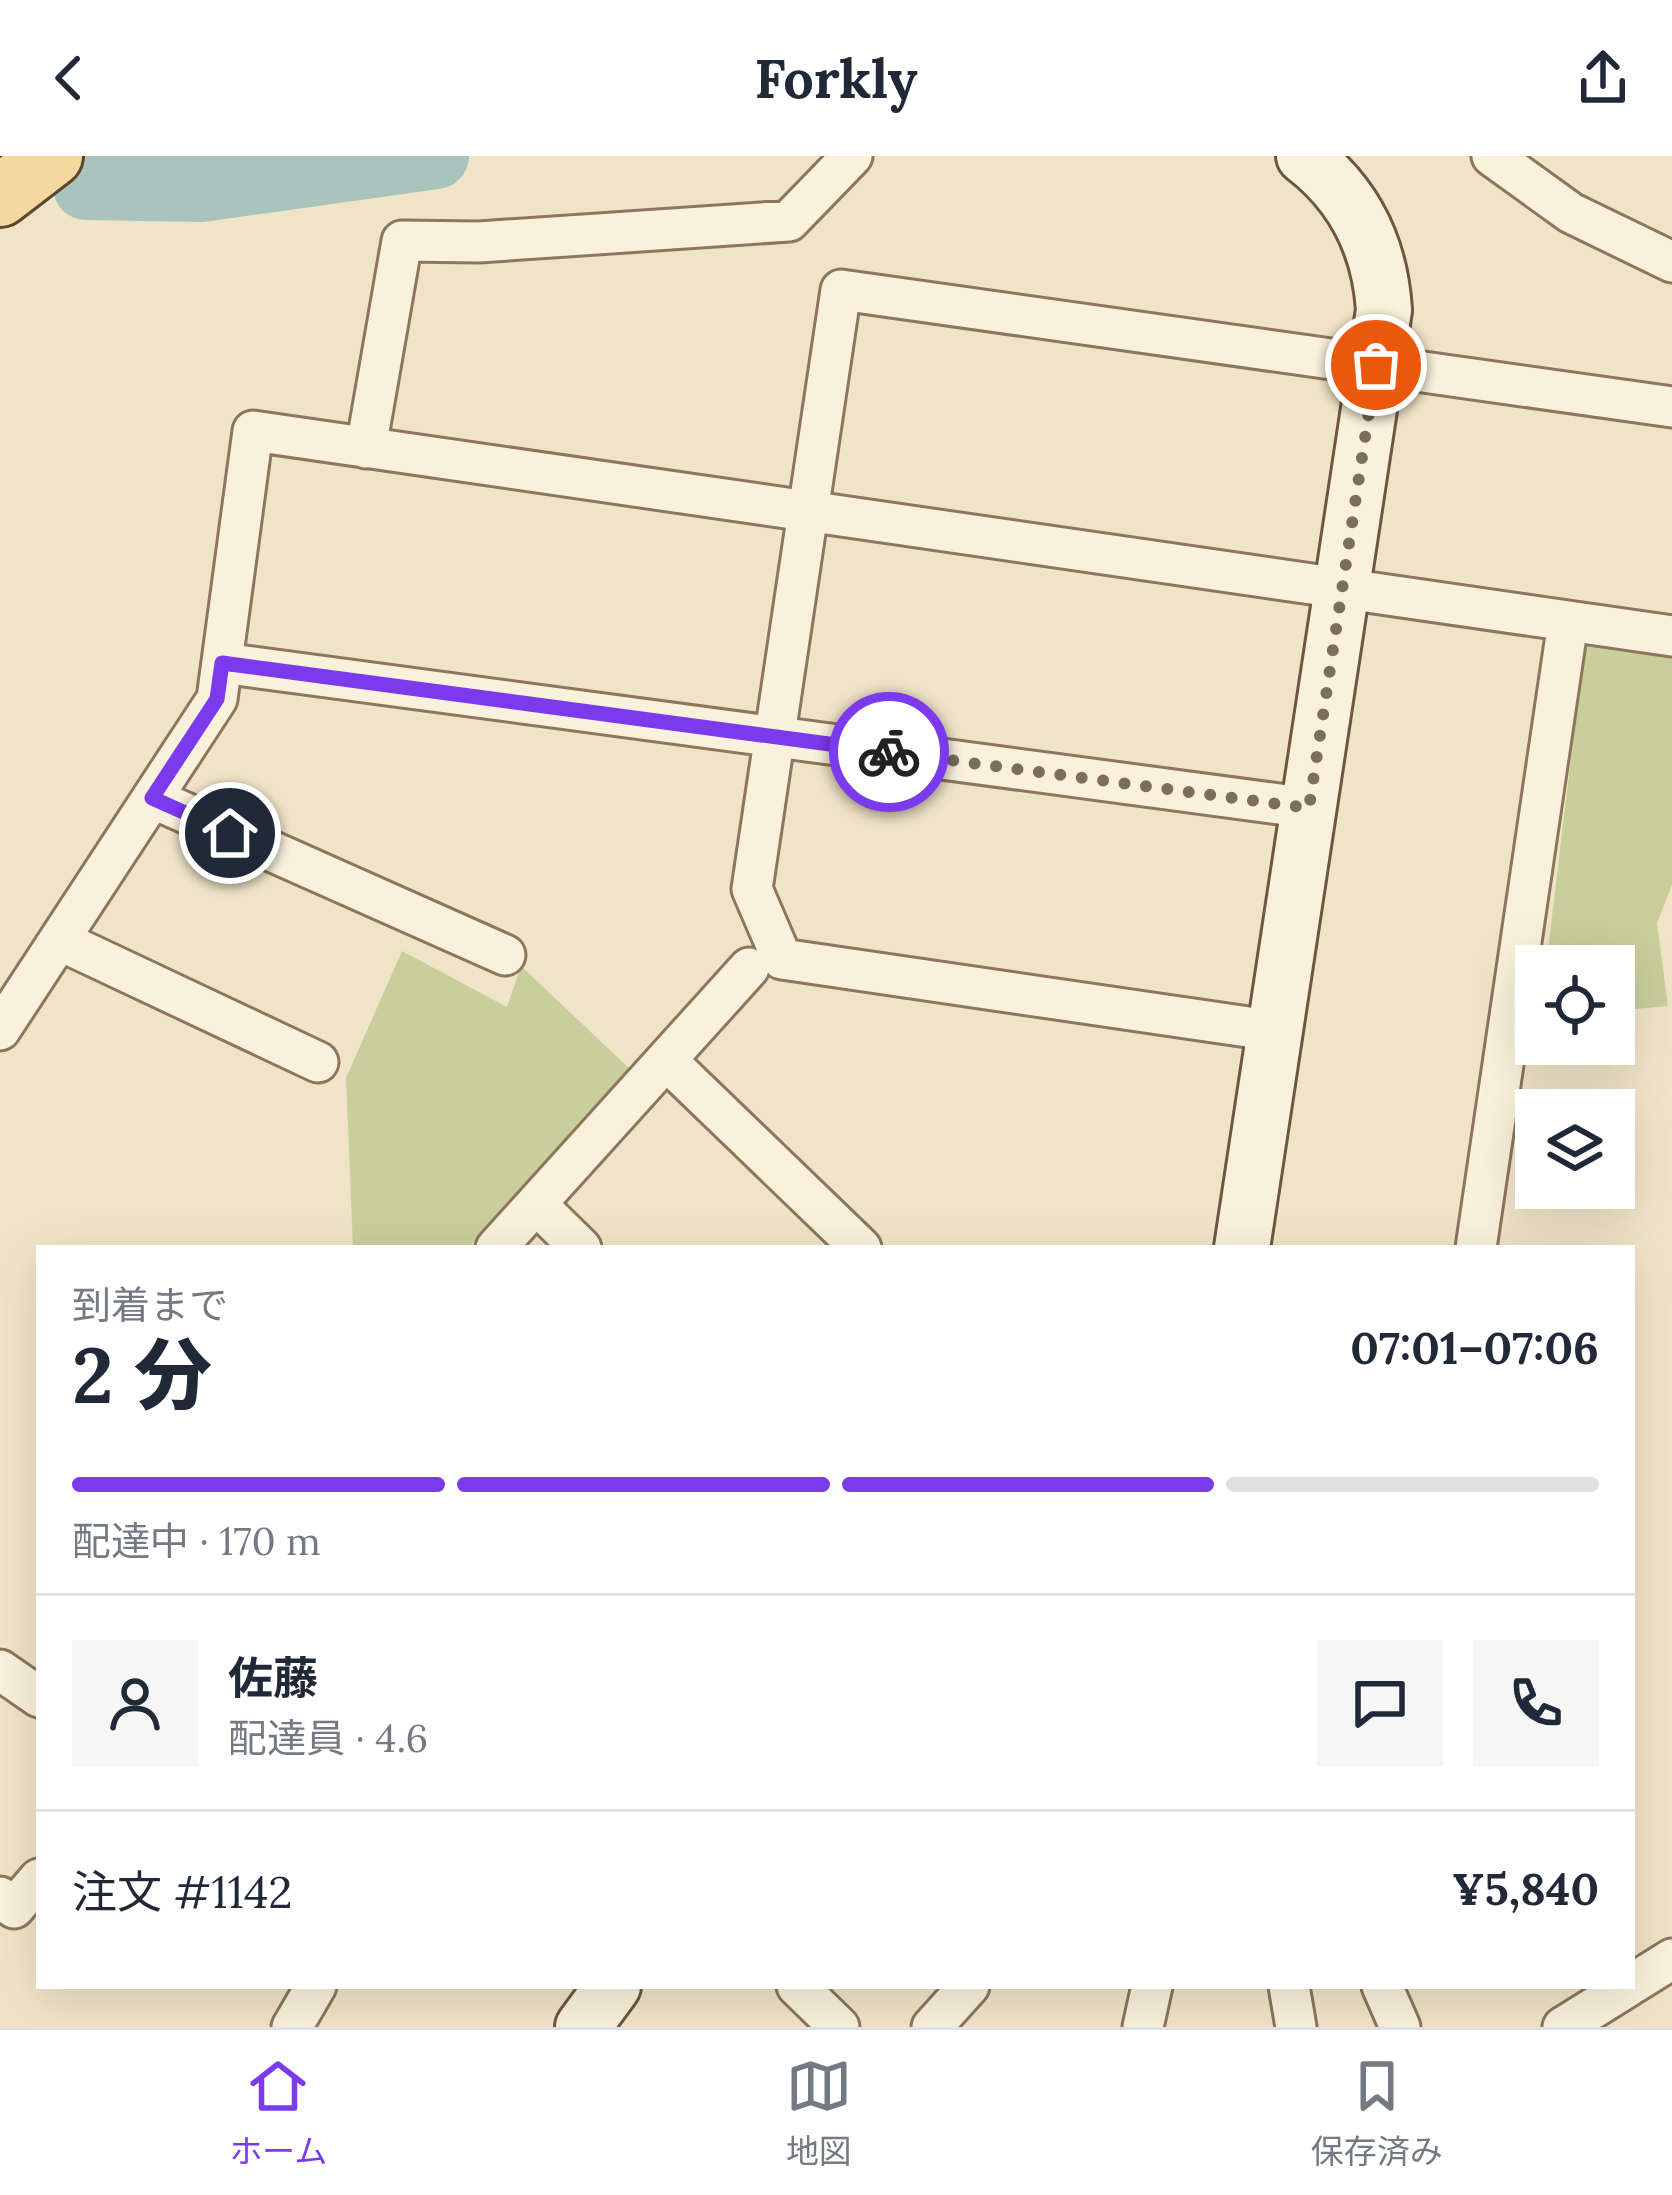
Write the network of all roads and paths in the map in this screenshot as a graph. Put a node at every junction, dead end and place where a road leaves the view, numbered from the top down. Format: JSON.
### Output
{"nodes":[{"id":1,"x":52,"y":156,"type":"edge"},
{"id":2,"x":852,"y":156,"type":"edge"},
{"id":3,"x":1304,"y":156,"type":"edge"},
{"id":4,"x":1492,"y":156,"type":"edge"},
{"id":5,"x":0,"y":196,"type":"edge"},
{"id":6,"x":1672,"y":262,"type":"edge"},
{"id":7,"x":1376,"y":365,"type":"junction"},
{"id":8,"x":1672,"y":407,"type":"edge"},
{"id":9,"x":366,"y":448,"type":"junction"},
{"id":10,"x":808,"y":511,"type":"junction"},
{"id":11,"x":1342,"y":590,"type":"junction"},
{"id":12,"x":1568,"y":622,"type":"junction"},
{"id":13,"x":1672,"y":636,"type":"edge"},
{"id":14,"x":222,"y":663,"type":"junction"},
{"id":15,"x":775,"y":737,"type":"junction"},
{"id":16,"x":152,"y":798,"type":"junction"},
{"id":17,"x":1309,"y":808,"type":"junction"},
{"id":18,"x":59,"y":940,"type":"junction"},
{"id":19,"x":505,"y":955,"type":"dead end"},
{"id":20,"x":749,"y":968,"type":"dead end"},
{"id":21,"x":0,"y":1030,"type":"edge"},
{"id":22,"x":1275,"y":1031,"type":"junction"},
{"id":23,"x":667,"y":1060,"type":"junction"},
{"id":24,"x":319,"y":1062,"type":"dead end"},
{"id":25,"x":536,"y":1204,"type":"junction"},
{"id":26,"x":499,"y":1245,"type":"edge"},
{"id":27,"x":578,"y":1245,"type":"edge"},
{"id":28,"x":858,"y":1245,"type":"edge"},
{"id":29,"x":1242,"y":1245,"type":"edge"},
{"id":30,"x":1476,"y":1245,"type":"edge"},
{"id":31,"x":0,"y":1670,"type":"edge"},
{"id":32,"x":36,"y":1695,"type":"edge"},
{"id":33,"x":36,"y":1882,"type":"edge"},
{"id":34,"x":0,"y":1897,"type":"edge"},
{"id":35,"x":1672,"y":1959,"type":"edge"},
{"id":36,"x":1635,"y":1982,"type":"edge"},
{"id":37,"x":314,"y":1989,"type":"edge"},
{"id":38,"x":611,"y":1989,"type":"edge"},
{"id":39,"x":799,"y":1989,"type":"edge"},
{"id":40,"x":966,"y":1989,"type":"edge"},
{"id":41,"x":1151,"y":1989,"type":"edge"},
{"id":42,"x":1290,"y":1989,"type":"edge"},
{"id":43,"x":1383,"y":1989,"type":"edge"},
{"id":44,"x":1624,"y":1989,"type":"edge"},
{"id":45,"x":292,"y":2027,"type":"edge"},
{"id":46,"x":583,"y":2027,"type":"edge"},
{"id":47,"x":839,"y":2027,"type":"edge"},
{"id":48,"x":932,"y":2027,"type":"edge"},
{"id":49,"x":1143,"y":2027,"type":"edge"},
{"id":50,"x":1296,"y":2027,"type":"edge"},
{"id":51,"x":1400,"y":2027,"type":"edge"},
{"id":52,"x":1563,"y":2027,"type":"edge"}],
"edges":[{"from":1,"to":5,"type":"main road"},
{"from":2,"to":9,"type":"street"},
{"from":3,"to":7,"type":"street"},
{"from":4,"to":6,"type":"street"},
{"from":7,"to":8,"type":"street"},
{"from":7,"to":10,"type":"street"},
{"from":7,"to":11,"type":"street"},
{"from":9,"to":10,"type":"street"},
{"from":9,"to":14,"type":"street"},
{"from":10,"to":11,"type":"street"},
{"from":10,"to":15,"type":"street"},
{"from":11,"to":12,"type":"street"},
{"from":11,"to":17,"type":"street"},
{"from":12,"to":13,"type":"street"},
{"from":12,"to":30,"type":"street"},
{"from":14,"to":15,"type":"street"},
{"from":14,"to":16,"type":"street"},
{"from":15,"to":17,"type":"street"},
{"from":15,"to":22,"type":"street"},
{"from":16,"to":18,"type":"street"},
{"from":16,"to":19,"type":"street"},
{"from":17,"to":22,"type":"street"},
{"from":18,"to":21,"type":"street"},
{"from":18,"to":24,"type":"street"},
{"from":20,"to":23,"type":"street"},
{"from":22,"to":29,"type":"street"},
{"from":23,"to":25,"type":"street"},
{"from":23,"to":28,"type":"street"},
{"from":25,"to":26,"type":"street"},
{"from":25,"to":27,"type":"street"},
{"from":31,"to":32,"type":"street"},
{"from":33,"to":34,"type":"street"},
{"from":35,"to":36,"type":"street"},
{"from":37,"to":45,"type":"street"},
{"from":38,"to":46,"type":"street"},
{"from":39,"to":47,"type":"street"},
{"from":40,"to":48,"type":"street"},
{"from":41,"to":49,"type":"street"},
{"from":42,"to":50,"type":"street"},
{"from":43,"to":51,"type":"street"},
{"from":44,"to":52,"type":"street"}]}
